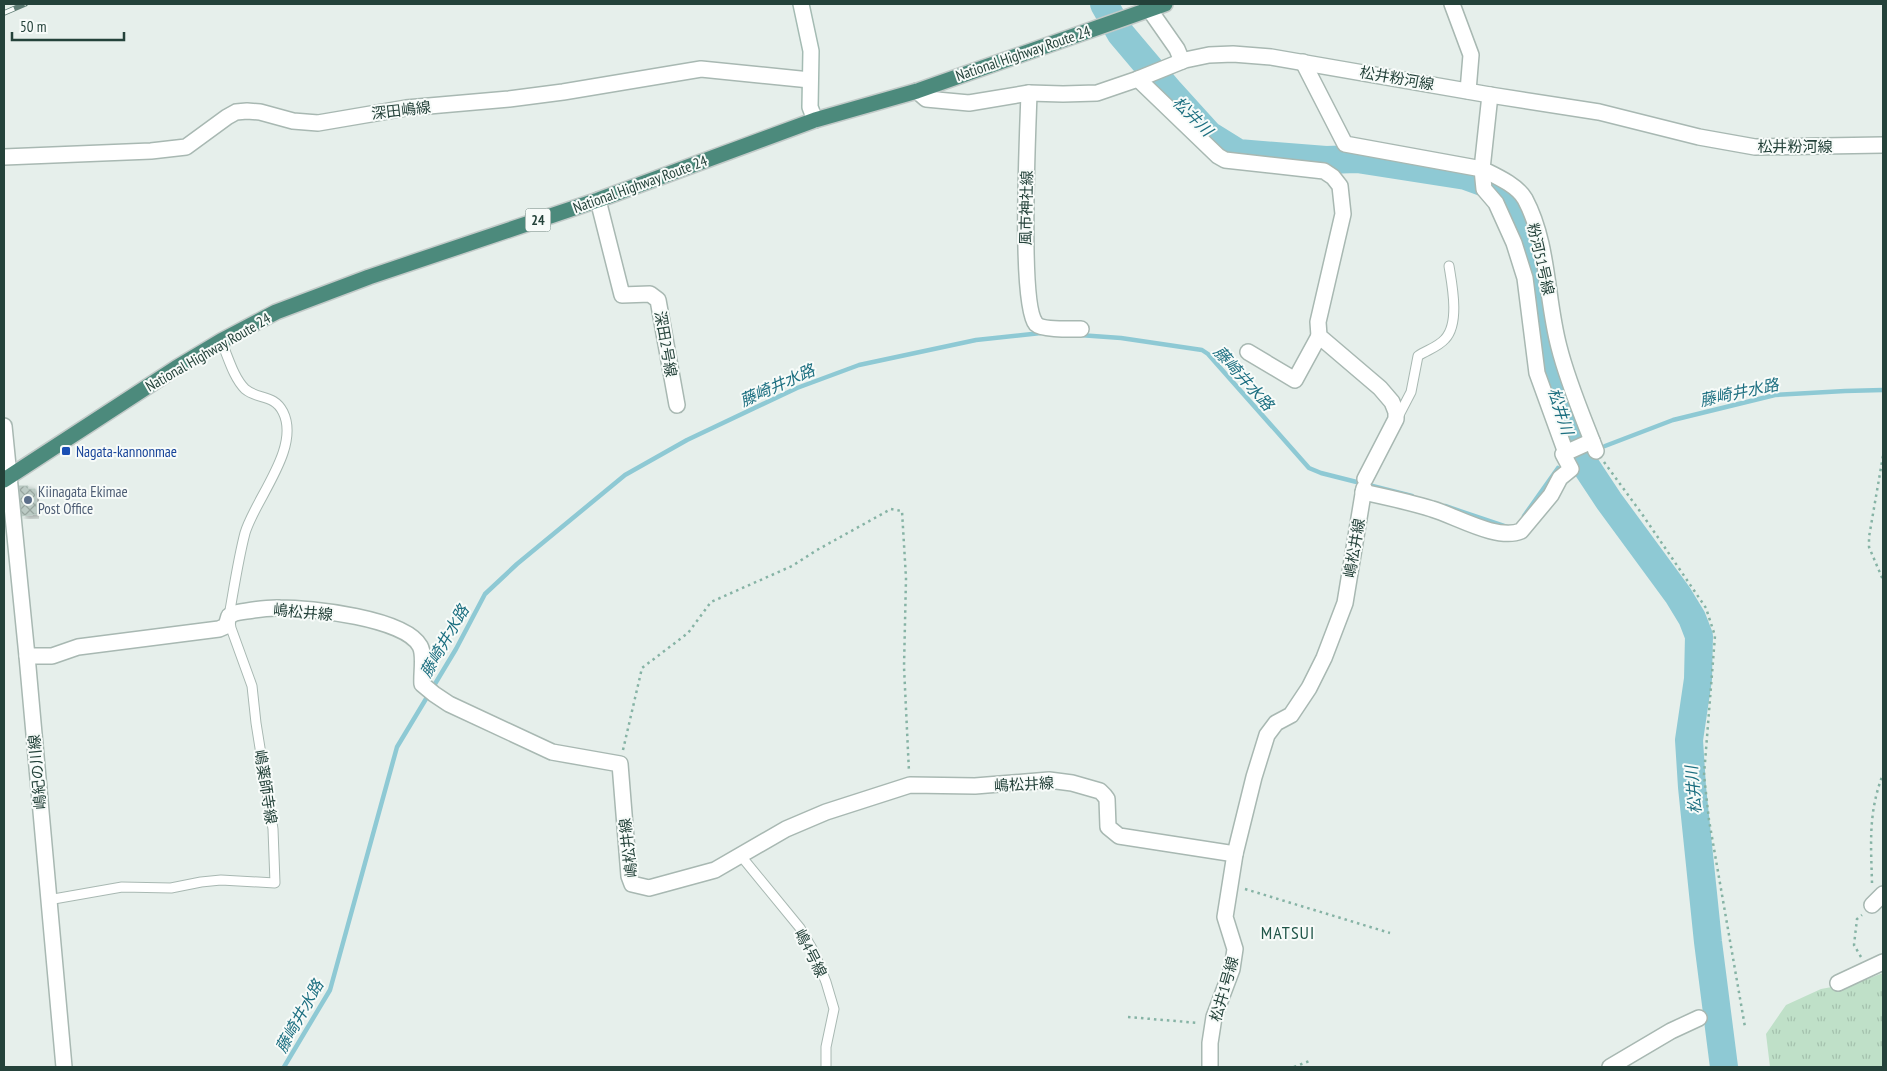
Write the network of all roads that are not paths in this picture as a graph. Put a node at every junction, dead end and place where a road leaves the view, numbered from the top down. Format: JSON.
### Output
{"nodes":[{"id":1,"x":801,"y":4,"type":"edge"},
{"id":2,"x":1165,"y":4,"type":"edge"},
{"id":3,"x":1452,"y":4,"type":"edge"},
{"id":4,"x":1144,"y":11,"type":"junction"},
{"id":5,"x":1180,"y":62,"type":"junction"},
{"id":6,"x":1303,"y":62,"type":"junction"},
{"id":7,"x":1142,"y":78,"type":"junction"},
{"id":8,"x":810,"y":80,"type":"junction"},
{"id":9,"x":917,"y":91,"type":"junction"},
{"id":10,"x":1468,"y":91,"type":"junction"},
{"id":11,"x":1029,"y":93,"type":"junction"},
{"id":12,"x":1490,"y":95,"type":"junction"},
{"id":13,"x":816,"y":120,"type":"junction"},
{"id":14,"x":1883,"y":145,"type":"edge"},
{"id":15,"x":4,"y":157,"type":"edge"},
{"id":16,"x":1482,"y":170,"type":"junction"},
{"id":17,"x":598,"y":200,"type":"junction"},
{"id":18,"x":1450,"y":266,"type":"dead end"},
{"id":19,"x":1081,"y":329,"type":"dead end"},
{"id":20,"x":1318,"y":336,"type":"junction"},
{"id":21,"x":221,"y":341,"type":"junction"},
{"id":22,"x":1248,"y":352,"type":"dead end"},
{"id":23,"x":678,"y":405,"type":"dead end"},
{"id":24,"x":1396,"y":419,"type":"junction"},
{"id":25,"x":4,"y":426,"type":"edge"},
{"id":26,"x":1564,"y":453,"type":"junction"},
{"id":27,"x":6,"y":478,"type":"edge"},
{"id":28,"x":1364,"y":486,"type":"junction"},
{"id":29,"x":229,"y":616,"type":"junction"},
{"id":30,"x":27,"y":656,"type":"junction"},
{"id":31,"x":1236,"y":854,"type":"junction"},
{"id":32,"x":741,"y":856,"type":"junction"},
{"id":33,"x":1883,"y":894,"type":"edge"},
{"id":34,"x":48,"y":900,"type":"junction"},
{"id":35,"x":1872,"y":905,"type":"road end"},
{"id":36,"x":1883,"y":962,"type":"edge"},
{"id":37,"x":1838,"y":983,"type":"dead end"},
{"id":38,"x":1699,"y":1018,"type":"dead end"},
{"id":39,"x":64,"y":1067,"type":"edge"},
{"id":40,"x":826,"y":1067,"type":"edge"},
{"id":41,"x":1210,"y":1067,"type":"edge"},
{"id":42,"x":1610,"y":1067,"type":"edge"}],
"edges":[{"from":1,"to":8,"type":"street"},
{"from":2,"to":4,"type":"highway","name":"National Highway Route 24","number":"24"},
{"from":3,"to":10,"type":"street"},
{"from":4,"to":5,"type":"street"},
{"from":4,"to":9,"type":"highway","name":"National Highway Route 24","number":"24"},
{"from":5,"to":6,"type":"street","name":"松井粉河線"},
{"from":5,"to":7,"type":"street","name":"松井粉河線"},
{"from":6,"to":10,"type":"street","name":"松井粉河線"},
{"from":6,"to":16,"type":"street"},
{"from":7,"to":11,"type":"street","name":"松井粉河線"},
{"from":7,"to":20,"type":"street"},
{"from":8,"to":13,"type":"street"},
{"from":8,"to":15,"type":"street","name":"深田嶋線"},
{"from":9,"to":11,"type":"street","name":"松井粉河線"},
{"from":9,"to":13,"type":"highway","name":"National Highway Route 24","number":"24"},
{"from":10,"to":12,"type":"street","name":"松井粉河線"},
{"from":11,"to":19,"type":"street","name":"風市神社線"},
{"from":12,"to":14,"type":"street","name":"松井粉河線"},
{"from":12,"to":16,"type":"street"},
{"from":13,"to":17,"type":"highway","name":"National Highway Route 24","number":"24"},
{"from":16,"to":26,"type":"street"},
{"from":16,"to":26,"type":"street","name":"粉河51号線"},
{"from":17,"to":21,"type":"highway","name":"National Highway Route 24","number":"24"},
{"from":17,"to":23,"type":"street","name":"深田2号線"},
{"from":18,"to":24,"type":"lane"},
{"from":20,"to":22,"type":"street"},
{"from":20,"to":24,"type":"street"},
{"from":21,"to":27,"type":"highway","name":"National Highway Route 24","number":"24"},
{"from":21,"to":29,"type":"lane","name":"嶋薬師寺線"},
{"from":24,"to":28,"type":"street","name":"嶋松井線"},
{"from":25,"to":27,"type":"street","name":"嶋紀の川線"},
{"from":26,"to":28,"type":"street"},
{"from":27,"to":30,"type":"street","name":"嶋紀の川線"},
{"from":28,"to":31,"type":"street","name":"嶋松井線"},
{"from":29,"to":30,"type":"street","name":"嶋松井線"},
{"from":29,"to":32,"type":"street","name":"嶋松井線"},
{"from":29,"to":34,"type":"lane","name":"嶋薬師寺線"},
{"from":30,"to":34,"type":"street","name":"嶋紀の川線"},
{"from":31,"to":32,"type":"street","name":"嶋松井線"},
{"from":31,"to":41,"type":"street","name":"松井1号線"},
{"from":32,"to":40,"type":"lane","name":"嶋4号線"},
{"from":33,"to":35,"type":"street"},
{"from":34,"to":39,"type":"street","name":"嶋紀の川線"},
{"from":36,"to":37,"type":"street"},
{"from":38,"to":42,"type":"street"}]}
